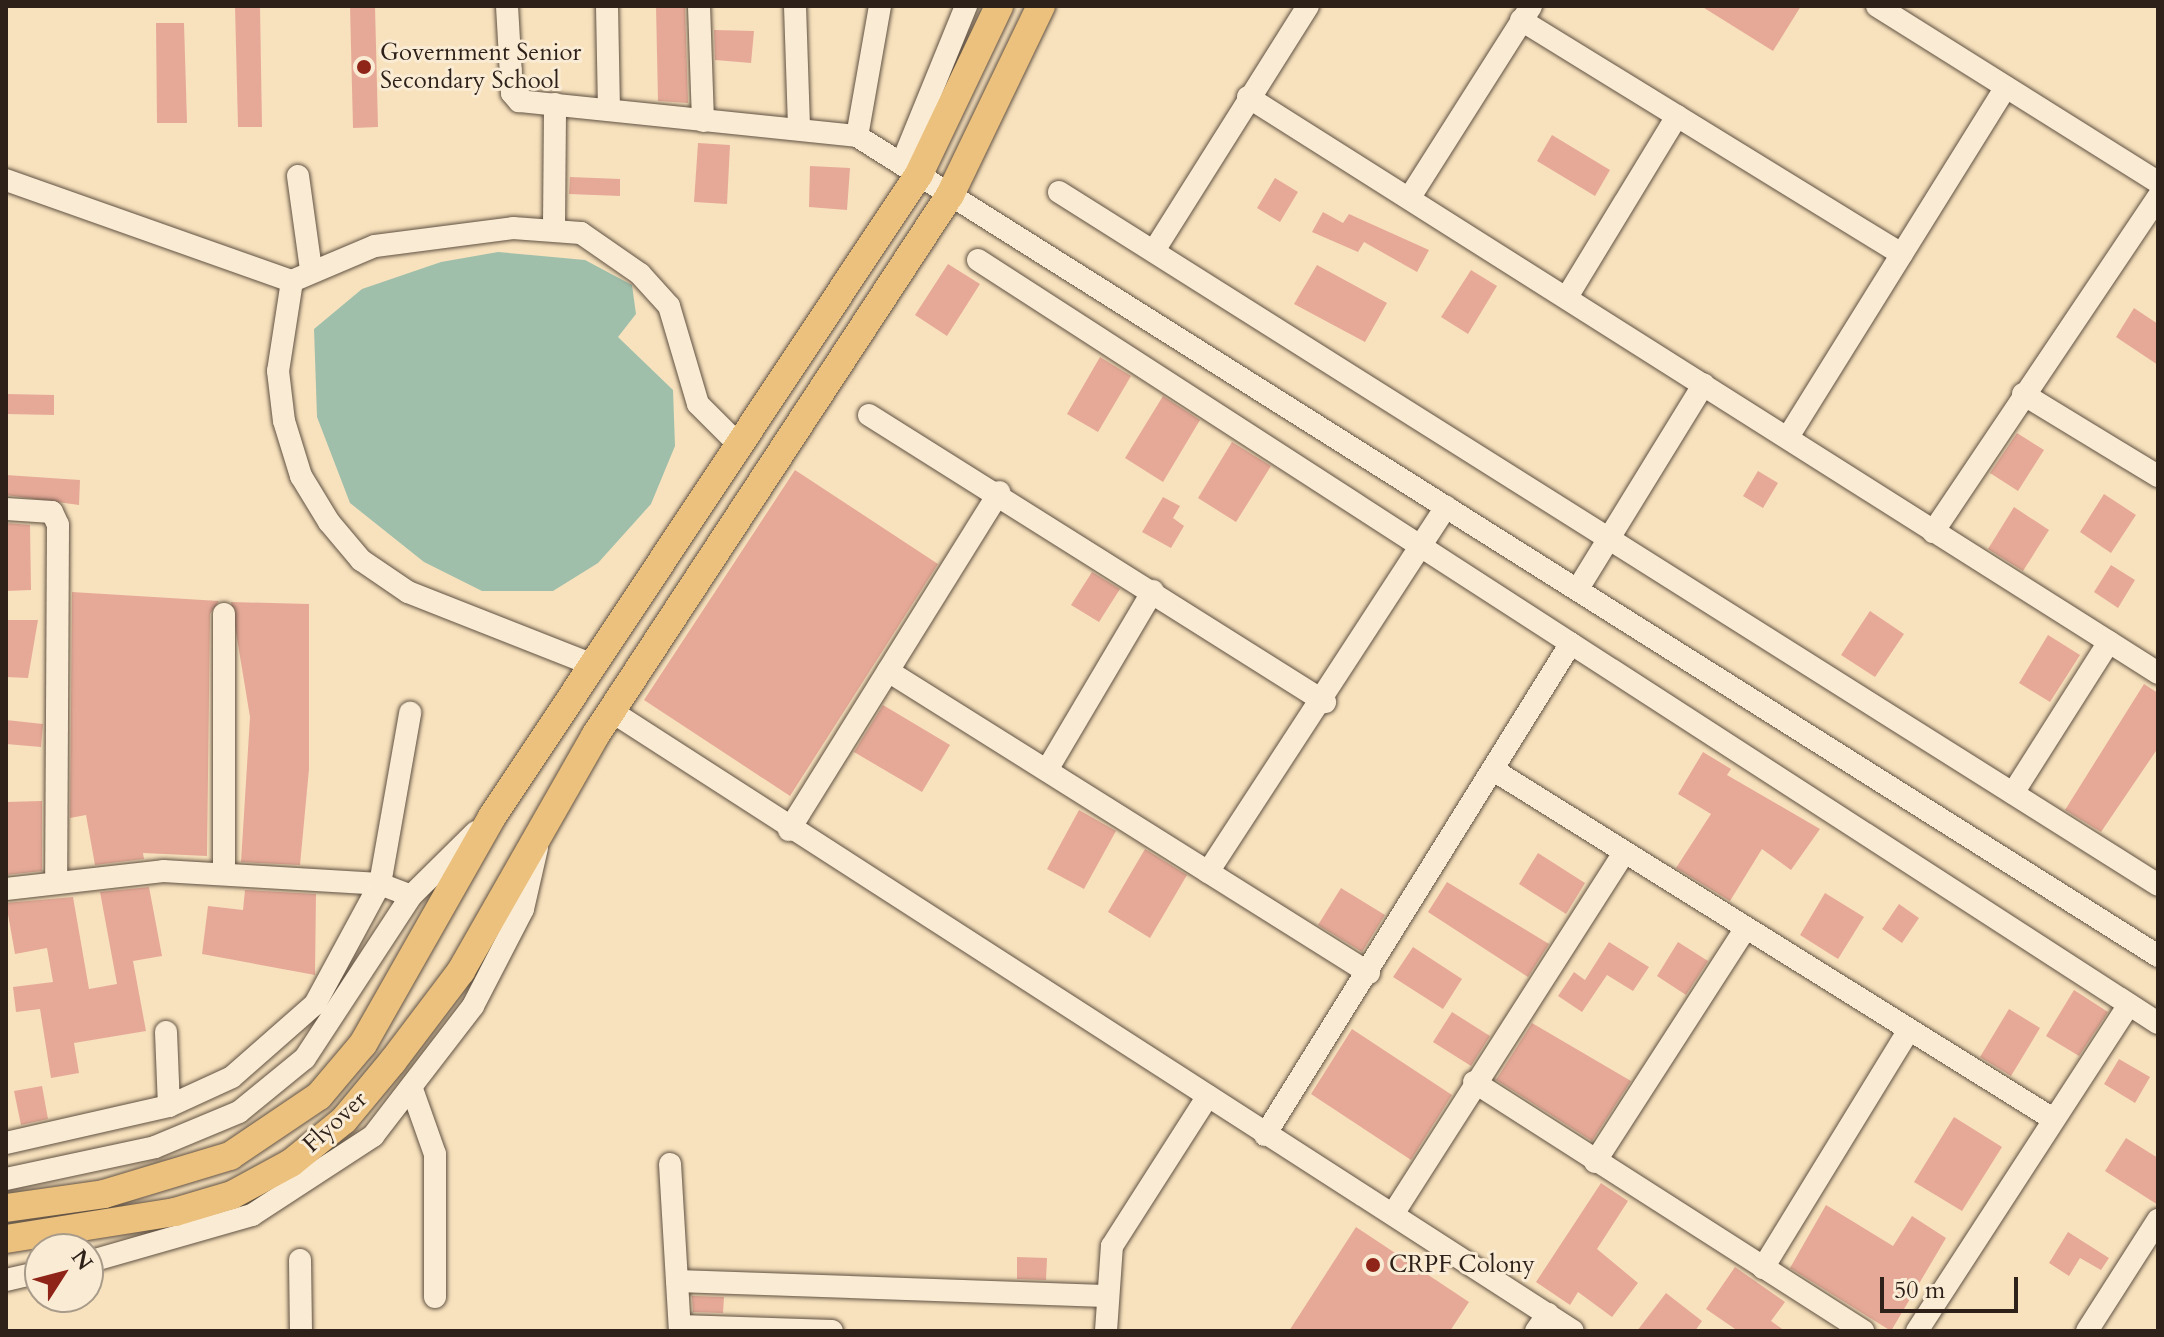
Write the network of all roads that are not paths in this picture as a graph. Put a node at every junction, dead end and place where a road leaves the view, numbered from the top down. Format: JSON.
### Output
{"nodes":[{"id":1,"x":507,"y":6,"type":"edge"},
{"id":2,"x":607,"y":6,"type":"edge"},
{"id":3,"x":699,"y":6,"type":"edge"},
{"id":4,"x":795,"y":6,"type":"edge"},
{"id":5,"x":880,"y":6,"type":"edge"},
{"id":6,"x":966,"y":6,"type":"edge"},
{"id":7,"x":999,"y":6,"type":"edge"},
{"id":8,"x":1041,"y":6,"type":"edge"},
{"id":9,"x":1308,"y":6,"type":"edge"},
{"id":10,"x":1877,"y":6,"type":"edge"},
{"id":11,"x":1526,"y":13,"type":"edge"},
{"id":12,"x":2006,"y":87,"type":"junction"},
{"id":13,"x":1248,"y":97,"type":"junction"},
{"id":14,"x":555,"y":104,"type":"junction"},
{"id":15,"x":609,"y":108,"type":"junction"},
{"id":16,"x":1677,"y":116,"type":"junction"},
{"id":17,"x":703,"y":121,"type":"junction"},
{"id":18,"x":799,"y":129,"type":"junction"},
{"id":19,"x":857,"y":136,"type":"junction"},
{"id":20,"x":910,"y":168,"type":"junction"},
{"id":21,"x":298,"y":176,"type":"dead end"},
{"id":22,"x":6,"y":180,"type":"edge"},
{"id":23,"x":2158,"y":182,"type":"edge"},
{"id":24,"x":1059,"y":192,"type":"dead end"},
{"id":25,"x":950,"y":195,"type":"junction"},
{"id":26,"x":1410,"y":197,"type":"junction"},
{"id":27,"x":2158,"y":197,"type":"edge"},
{"id":28,"x":554,"y":226,"type":"junction"},
{"id":29,"x":1155,"y":249,"type":"junction"},
{"id":30,"x":1902,"y":254,"type":"junction"},
{"id":31,"x":978,"y":260,"type":"dead end"},
{"id":32,"x":301,"y":276,"type":"junction"},
{"id":33,"x":1567,"y":297,"type":"junction"},
{"id":34,"x":1704,"y":384,"type":"junction"},
{"id":35,"x":2023,"y":394,"type":"junction"},
{"id":36,"x":869,"y":415,"type":"dead end"},
{"id":37,"x":1788,"y":437,"type":"junction"},
{"id":38,"x":735,"y":441,"type":"junction"},
{"id":39,"x":2158,"y":476,"type":"edge"},
{"id":40,"x":999,"y":492,"type":"junction"},
{"id":41,"x":1446,"y":507,"type":"junction"},
{"id":42,"x":6,"y":509,"type":"edge"},
{"id":43,"x":1933,"y":532,"type":"junction"},
{"id":44,"x":1611,"y":535,"type":"junction"},
{"id":45,"x":1419,"y":549,"type":"junction"},
{"id":46,"x":1579,"y":587,"type":"junction"},
{"id":47,"x":1153,"y":591,"type":"junction"},
{"id":48,"x":224,"y":614,"type":"dead end"},
{"id":49,"x":2109,"y":642,"type":"junction"},
{"id":50,"x":1571,"y":643,"type":"junction"},
{"id":51,"x":593,"y":665,"type":"junction"},
{"id":52,"x":888,"y":671,"type":"junction"},
{"id":53,"x":2158,"y":673,"type":"edge"},
{"id":54,"x":1325,"y":702,"type":"junction"},
{"id":55,"x":611,"y":711,"type":"junction"},
{"id":56,"x":410,"y":713,"type":"dead end"},
{"id":57,"x":559,"y":720,"type":"junction"},
{"id":58,"x":595,"y":736,"type":"junction"},
{"id":59,"x":1047,"y":770,"type":"junction"},
{"id":60,"x":1495,"y":771,"type":"junction"},
{"id":61,"x":2013,"y":793,"type":"junction"},
{"id":62,"x":492,"y":817,"type":"junction"},
{"id":63,"x":789,"y":830,"type":"junction"},
{"id":64,"x":541,"y":832,"type":"junction"},
{"id":65,"x":1623,"y":854,"type":"junction"},
{"id":66,"x":1208,"y":872,"type":"junction"},
{"id":67,"x":224,"y":873,"type":"junction"},
{"id":68,"x":56,"y":883,"type":"junction"},
{"id":69,"x":380,"y":884,"type":"junction"},
{"id":70,"x":2158,"y":885,"type":"edge"},
{"id":71,"x":6,"y":889,"type":"edge"},
{"id":72,"x":411,"y":896,"type":"junction"},
{"id":73,"x":1744,"y":931,"type":"junction"},
{"id":74,"x":2158,"y":956,"type":"edge"},
{"id":75,"x":1369,"y":973,"type":"junction"},
{"id":76,"x":2129,"y":1005,"type":"junction"},
{"id":77,"x":2158,"y":1023,"type":"edge"},
{"id":78,"x":166,"y":1032,"type":"dead end"},
{"id":79,"x":1907,"y":1033,"type":"junction"},
{"id":80,"x":1474,"y":1082,"type":"junction"},
{"id":81,"x":413,"y":1092,"type":"junction"},
{"id":82,"x":1208,"y":1096,"type":"junction"},
{"id":83,"x":169,"y":1106,"type":"junction"},
{"id":84,"x":2053,"y":1119,"type":"junction"},
{"id":85,"x":1265,"y":1135,"type":"junction"},
{"id":86,"x":6,"y":1143,"type":"edge"},
{"id":87,"x":1595,"y":1162,"type":"junction"},
{"id":88,"x":670,"y":1164,"type":"dead end"},
{"id":89,"x":6,"y":1179,"type":"edge"},
{"id":90,"x":6,"y":1208,"type":"edge"},
{"id":91,"x":1393,"y":1214,"type":"junction"},
{"id":92,"x":2158,"y":1220,"type":"edge"},
{"id":93,"x":6,"y":1239,"type":"edge"},
{"id":94,"x":104,"y":1257,"type":"edge"},
{"id":95,"x":300,"y":1260,"type":"dead end"},
{"id":96,"x":1763,"y":1268,"type":"junction"},
{"id":97,"x":677,"y":1281,"type":"junction"},
{"id":98,"x":1106,"y":1296,"type":"junction"},
{"id":99,"x":435,"y":1297,"type":"dead end"},
{"id":100,"x":1542,"y":1322,"type":"edge"},
{"id":101,"x":680,"y":1328,"type":"edge"},
{"id":102,"x":301,"y":1331,"type":"edge"},
{"id":103,"x":832,"y":1331,"type":"edge"},
{"id":104,"x":1106,"y":1331,"type":"edge"},
{"id":105,"x":1573,"y":1331,"type":"edge"},
{"id":106,"x":1863,"y":1331,"type":"edge"},
{"id":107,"x":1917,"y":1331,"type":"edge"},
{"id":108,"x":2087,"y":1331,"type":"edge"}],
"edges":[{"from":1,"to":14,"type":"street"},
{"from":2,"to":15,"type":"street"},
{"from":3,"to":17,"type":"street"},
{"from":4,"to":18,"type":"street"},
{"from":5,"to":19,"type":"street"},
{"from":6,"to":20,"type":"street"},
{"from":7,"to":20,"type":"main road","name":"Flyover"},
{"from":8,"to":25,"type":"main road","name":"Flyover"},
{"from":9,"to":13,"type":"street"},
{"from":10,"to":12,"type":"street"},
{"from":11,"to":16,"type":"street"},
{"from":11,"to":26,"type":"street"},
{"from":12,"to":23,"type":"street"},
{"from":12,"to":30,"type":"street"},
{"from":13,"to":26,"type":"street"},
{"from":13,"to":29,"type":"street"},
{"from":14,"to":15,"type":"street"},
{"from":14,"to":28,"type":"street"},
{"from":15,"to":17,"type":"street"},
{"from":16,"to":30,"type":"street"},
{"from":16,"to":33,"type":"street"},
{"from":17,"to":18,"type":"street"},
{"from":18,"to":19,"type":"street"},
{"from":19,"to":20,"type":"street"},
{"from":20,"to":25,"type":"street"},
{"from":20,"to":38,"type":"main road","name":"Flyover"},
{"from":21,"to":32,"type":"street"},
{"from":22,"to":32,"type":"street"},
{"from":24,"to":29,"type":"street"},
{"from":25,"to":41,"type":"street"},
{"from":25,"to":55,"type":"main road","name":"Flyover"},
{"from":26,"to":33,"type":"street"},
{"from":27,"to":35,"type":"street"},
{"from":28,"to":32,"type":"street"},
{"from":28,"to":38,"type":"street"},
{"from":29,"to":44,"type":"street"},
{"from":30,"to":37,"type":"street"},
{"from":31,"to":45,"type":"street"},
{"from":32,"to":51,"type":"street"},
{"from":33,"to":34,"type":"street"},
{"from":34,"to":37,"type":"street"},
{"from":34,"to":44,"type":"street"},
{"from":35,"to":39,"type":"street"},
{"from":35,"to":43,"type":"street"},
{"from":36,"to":40,"type":"street"},
{"from":37,"to":43,"type":"street"},
{"from":38,"to":51,"type":"main road","name":"Flyover"},
{"from":40,"to":47,"type":"street"},
{"from":40,"to":52,"type":"street"},
{"from":41,"to":45,"type":"street"},
{"from":41,"to":46,"type":"street"},
{"from":42,"to":68,"type":"street"},
{"from":43,"to":49,"type":"street"},
{"from":44,"to":46,"type":"street"},
{"from":44,"to":61,"type":"street"},
{"from":45,"to":50,"type":"street"},
{"from":45,"to":54,"type":"street"},
{"from":46,"to":74,"type":"street"},
{"from":47,"to":54,"type":"street"},
{"from":47,"to":59,"type":"street"},
{"from":48,"to":67,"type":"street"},
{"from":49,"to":53,"type":"street"},
{"from":49,"to":61,"type":"street"},
{"from":50,"to":60,"type":"street"},
{"from":50,"to":76,"type":"street"},
{"from":51,"to":57,"type":"main road","name":"Flyover"},
{"from":52,"to":59,"type":"street"},
{"from":52,"to":63,"type":"street"},
{"from":54,"to":66,"type":"street"},
{"from":55,"to":58,"type":"main road","name":"Flyover"},
{"from":55,"to":63,"type":"street"},
{"from":56,"to":69,"type":"street"},
{"from":57,"to":58,"type":"main road"},
{"from":57,"to":62,"type":"main road","name":"Flyover"},
{"from":58,"to":64,"type":"main road","name":"Flyover"},
{"from":59,"to":66,"type":"street"},
{"from":60,"to":65,"type":"street"},
{"from":60,"to":75,"type":"street"},
{"from":61,"to":70,"type":"street"},
{"from":62,"to":72,"type":"street"},
{"from":62,"to":90,"type":"main road","name":"Flyover"},
{"from":63,"to":82,"type":"street"},
{"from":64,"to":81,"type":"street"},
{"from":64,"to":93,"type":"main road","name":"Flyover"},
{"from":65,"to":73,"type":"street"},
{"from":65,"to":80,"type":"street"},
{"from":66,"to":75,"type":"street"},
{"from":67,"to":68,"type":"street"},
{"from":67,"to":69,"type":"street"},
{"from":68,"to":71,"type":"street"},
{"from":69,"to":72,"type":"street"},
{"from":69,"to":83,"type":"street"},
{"from":72,"to":89,"type":"street"},
{"from":73,"to":79,"type":"street"},
{"from":73,"to":87,"type":"street"},
{"from":75,"to":85,"type":"street"},
{"from":76,"to":77,"type":"street"},
{"from":76,"to":84,"type":"street"},
{"from":78,"to":83,"type":"street"},
{"from":79,"to":84,"type":"street"},
{"from":79,"to":96,"type":"street"},
{"from":80,"to":87,"type":"street"},
{"from":80,"to":91,"type":"street"},
{"from":81,"to":94,"type":"street"},
{"from":81,"to":99,"type":"street"},
{"from":82,"to":85,"type":"street"},
{"from":82,"to":98,"type":"street"},
{"from":83,"to":86,"type":"street"},
{"from":84,"to":107,"type":"street"},
{"from":85,"to":91,"type":"street"},
{"from":87,"to":96,"type":"street"},
{"from":88,"to":97,"type":"street"},
{"from":91,"to":100,"type":"street"},
{"from":92,"to":108,"type":"street"},
{"from":95,"to":102,"type":"street"},
{"from":96,"to":106,"type":"street"},
{"from":97,"to":98,"type":"street"},
{"from":97,"to":101,"type":"street"},
{"from":98,"to":104,"type":"street"},
{"from":100,"to":105,"type":"street"},
{"from":101,"to":103,"type":"street"}]}
